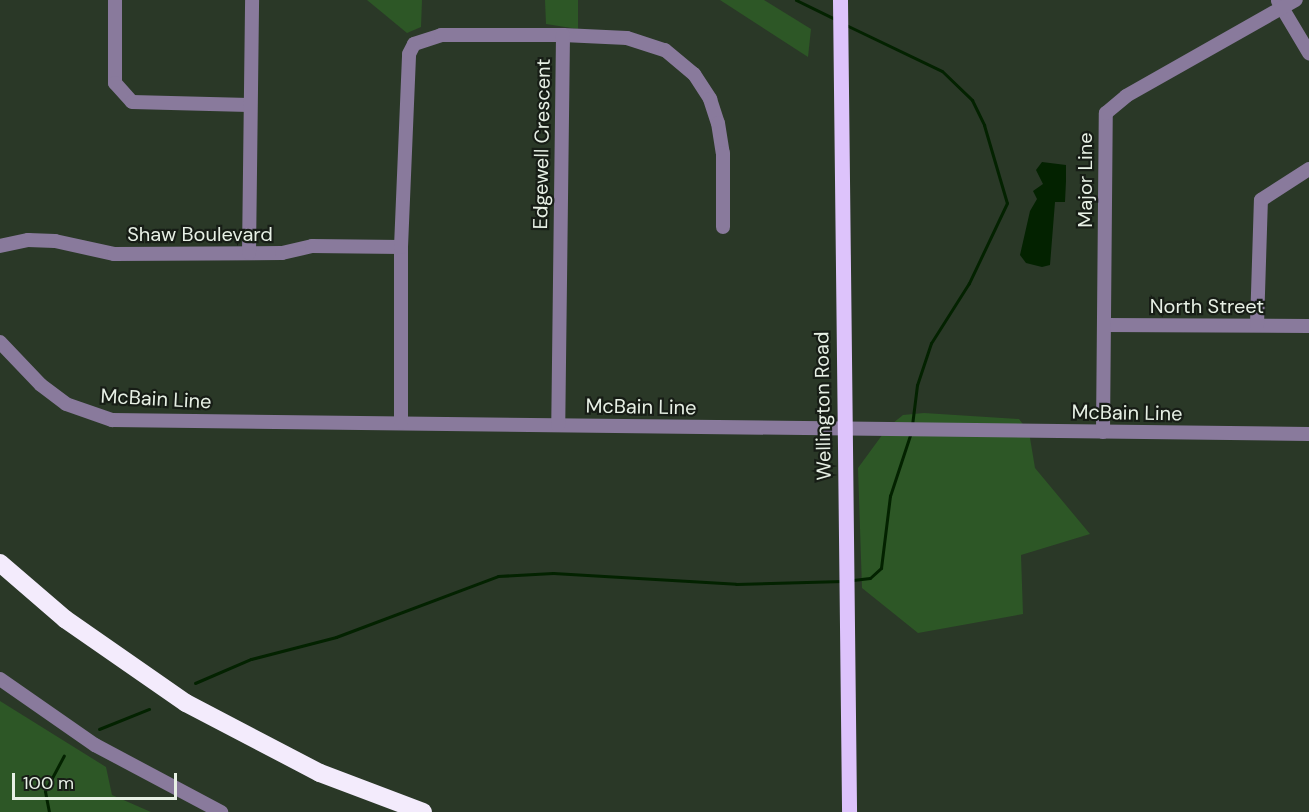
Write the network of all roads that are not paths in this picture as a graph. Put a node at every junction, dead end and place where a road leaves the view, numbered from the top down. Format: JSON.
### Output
{"nodes":[{"id":1,"x":115,"y":0,"type":"edge"},
{"id":2,"x":252,"y":0,"type":"edge"},
{"id":3,"x":840,"y":0,"type":"edge"},
{"id":4,"x":1296,"y":0,"type":"edge"},
{"id":5,"x":1280,"y":4,"type":"edge"},
{"id":6,"x":563,"y":35,"type":"junction"},
{"id":7,"x":1309,"y":53,"type":"edge"},
{"id":8,"x":249,"y":105,"type":"junction"},
{"id":9,"x":1309,"y":169,"type":"edge"},
{"id":10,"x":723,"y":227,"type":"dead end"},
{"id":11,"x":0,"y":246,"type":"edge"},
{"id":12,"x":401,"y":247,"type":"junction"},
{"id":13,"x":249,"y":253,"type":"junction"},
{"id":14,"x":1105,"y":325,"type":"junction"},
{"id":15,"x":1257,"y":325,"type":"junction"},
{"id":16,"x":1309,"y":326,"type":"edge"},
{"id":17,"x":0,"y":342,"type":"edge"},
{"id":18,"x":401,"y":423,"type":"junction"},
{"id":19,"x":558,"y":425,"type":"junction"},
{"id":20,"x":845,"y":430,"type":"junction"},
{"id":21,"x":1103,"y":432,"type":"junction"},
{"id":22,"x":1309,"y":434,"type":"edge"},
{"id":23,"x":0,"y":563,"type":"edge"},
{"id":24,"x":0,"y":679,"type":"edge"},
{"id":25,"x":221,"y":812,"type":"edge"},
{"id":26,"x":423,"y":812,"type":"edge"},
{"id":27,"x":849,"y":812,"type":"edge"}],
"edges":[{"from":1,"to":8,"type":"street"},
{"from":2,"to":8,"type":"street"},
{"from":3,"to":20,"type":"main road","name":"Wellington Road"},
{"from":4,"to":5,"type":"street","name":"Major Line"},
{"from":5,"to":7,"type":"street"},
{"from":5,"to":14,"type":"street","name":"Major Line"},
{"from":6,"to":10,"type":"street"},
{"from":6,"to":12,"type":"street","name":"Edgewell Crescent"},
{"from":6,"to":19,"type":"street","name":"Edgewell Crescent"},
{"from":8,"to":13,"type":"street"},
{"from":9,"to":15,"type":"street"},
{"from":11,"to":13,"type":"street","name":"Shaw Boulevard"},
{"from":12,"to":13,"type":"street","name":"Shaw Boulevard"},
{"from":12,"to":18,"type":"street","name":"Edgewell Crescent"},
{"from":14,"to":15,"type":"street","name":"North Street"},
{"from":14,"to":21,"type":"street","name":"Major Line"},
{"from":15,"to":16,"type":"street","name":"North Street"},
{"from":17,"to":18,"type":"street","name":"McBain Line"},
{"from":18,"to":19,"type":"street","name":"McBain Line"},
{"from":19,"to":20,"type":"street","name":"McBain Line"},
{"from":20,"to":21,"type":"street","name":"McBain Line"},
{"from":20,"to":27,"type":"main road","name":"Wellington Road"},
{"from":21,"to":22,"type":"street","name":"McBain Line"},
{"from":23,"to":26,"type":"highway"},
{"from":24,"to":25,"type":"street"}]}
